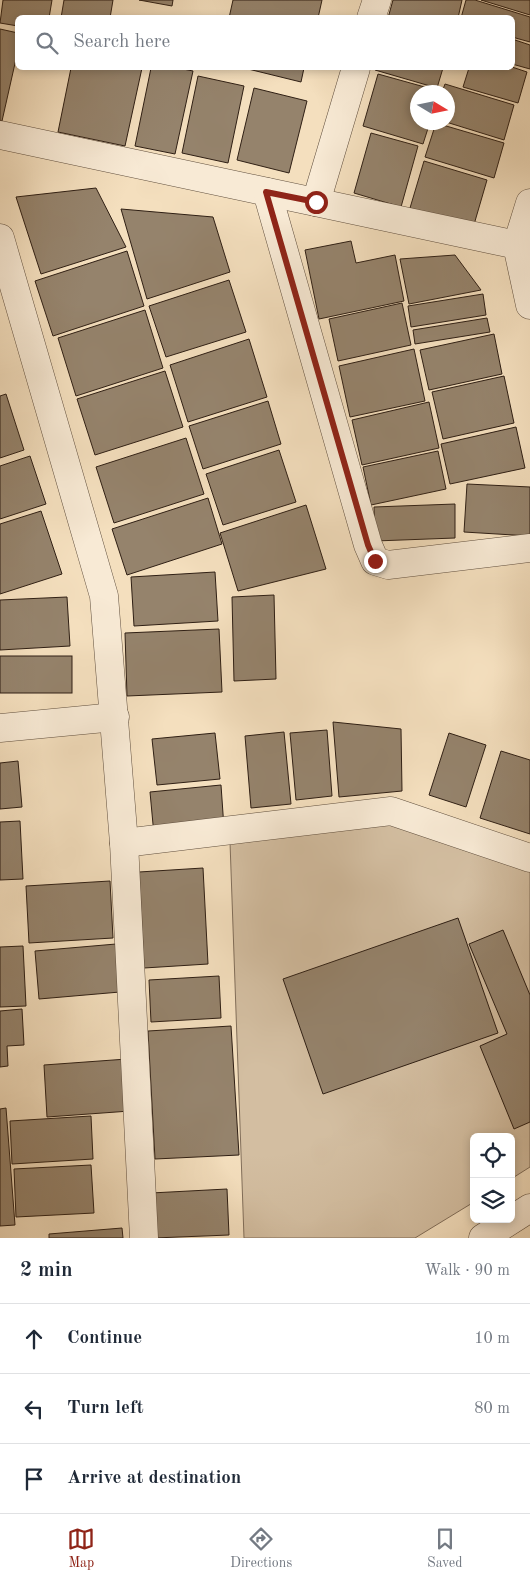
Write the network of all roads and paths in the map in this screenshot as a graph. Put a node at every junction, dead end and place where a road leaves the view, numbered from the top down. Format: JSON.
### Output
{"nodes":[{"id":1,"x":377,"y":0,"type":"edge"},
{"id":2,"x":373,"y":15,"type":"edge"},
{"id":3,"x":355,"y":70,"type":"edge"},
{"id":4,"x":0,"y":135,"type":"edge"},
{"id":5,"x":266,"y":192,"type":"junction"},
{"id":6,"x":316,"y":202,"type":"junction"},
{"id":7,"x":530,"y":203,"type":"edge"},
{"id":8,"x":0,"y":238,"type":"edge"},
{"id":9,"x":517,"y":245,"type":"junction"},
{"id":10,"x":530,"y":305,"type":"edge"},
{"id":11,"x":530,"y":548,"type":"edge"},
{"id":12,"x":115,"y":717,"type":"junction"},
{"id":13,"x":0,"y":728,"type":"edge"},
{"id":14,"x":124,"y":843,"type":"junction"},
{"id":15,"x":530,"y":858,"type":"edge"},
{"id":16,"x":530,"y":1208,"type":"edge"},
{"id":17,"x":144,"y":1238,"type":"edge"},
{"id":18,"x":483,"y":1238,"type":"edge"}],
"edges":[{"from":1,"to":2,"type":"street"},
{"from":3,"to":6,"type":"street"},
{"from":4,"to":5,"type":"street"},
{"from":5,"to":6,"type":"street"},
{"from":5,"to":11,"type":"street"},
{"from":6,"to":9,"type":"street"},
{"from":7,"to":9,"type":"street"},
{"from":8,"to":12,"type":"street"},
{"from":9,"to":10,"type":"street"},
{"from":12,"to":13,"type":"street"},
{"from":12,"to":14,"type":"street"},
{"from":14,"to":15,"type":"street"},
{"from":14,"to":17,"type":"street"},
{"from":16,"to":18,"type":"street"}]}
